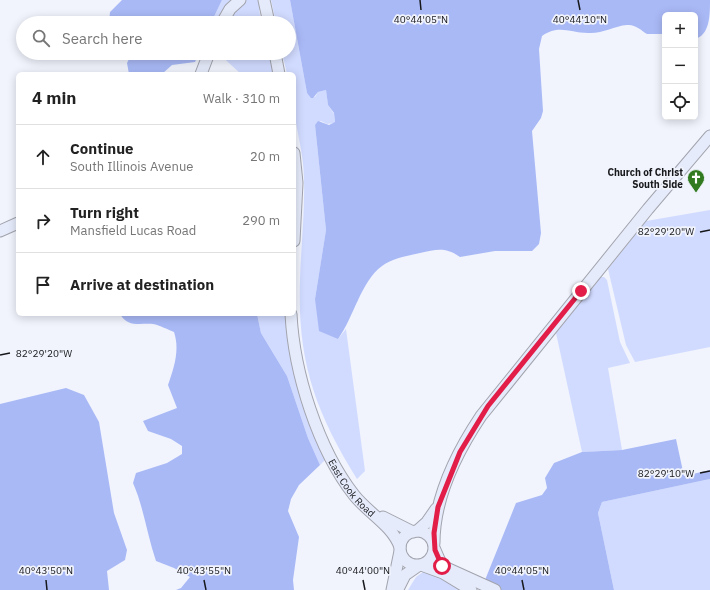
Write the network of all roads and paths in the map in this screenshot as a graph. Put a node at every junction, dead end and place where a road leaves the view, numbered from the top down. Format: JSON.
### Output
{"nodes":[{"id":1,"x":240,"y":0,"type":"edge"},
{"id":2,"x":264,"y":0,"type":"edge"},
{"id":3,"x":226,"y":16,"type":"edge"},
{"id":4,"x":267,"y":16,"type":"edge"},
{"id":5,"x":206,"y":60,"type":"edge"},
{"id":6,"x":276,"y":60,"type":"edge"},
{"id":7,"x":202,"y":72,"type":"edge"},
{"id":8,"x":279,"y":72,"type":"edge"},
{"id":9,"x":710,"y":136,"type":"edge"},
{"id":10,"x":16,"y":224,"type":"edge"},
{"id":11,"x":0,"y":231,"type":"edge"},
{"id":12,"x":291,"y":316,"type":"edge"},
{"id":13,"x":315,"y":420,"type":"junction"},
{"id":14,"x":438,"y":507,"type":"junction"},
{"id":15,"x":415,"y":532,"type":"junction"},
{"id":16,"x":434,"y":546,"type":"junction"},
{"id":17,"x":400,"y":549,"type":"junction"},
{"id":18,"x":419,"y":566,"type":"junction"},
{"id":19,"x":392,"y":590,"type":"edge"},
{"id":20,"x":398,"y":590,"type":"edge"},
{"id":21,"x":471,"y":590,"type":"edge"},
{"id":22,"x":495,"y":590,"type":"edge"}],
"edges":[{"from":1,"to":3,"type":"main road"},
{"from":2,"to":4,"type":"main road"},
{"from":5,"to":7,"type":"main road"},
{"from":6,"to":8,"type":"main road"},
{"from":9,"to":14,"type":"main road"},
{"from":10,"to":11,"type":"main road"},
{"from":12,"to":13,"type":"main road","name":"East Cook Road"},
{"from":13,"to":15,"type":"main road","name":"East Cook Road"},
{"from":13,"to":17,"type":"main road","name":"East Cook Road"},
{"from":14,"to":15,"type":"main road"},
{"from":14,"to":16,"type":"main road"},
{"from":15,"to":16,"type":"main road"},
{"from":15,"to":17,"type":"main road"},
{"from":16,"to":18,"type":"main road"},
{"from":16,"to":22,"type":"main road"},
{"from":17,"to":18,"type":"main road"},
{"from":17,"to":19,"type":"main road"},
{"from":18,"to":20,"type":"main road"},
{"from":18,"to":21,"type":"main road"}]}
